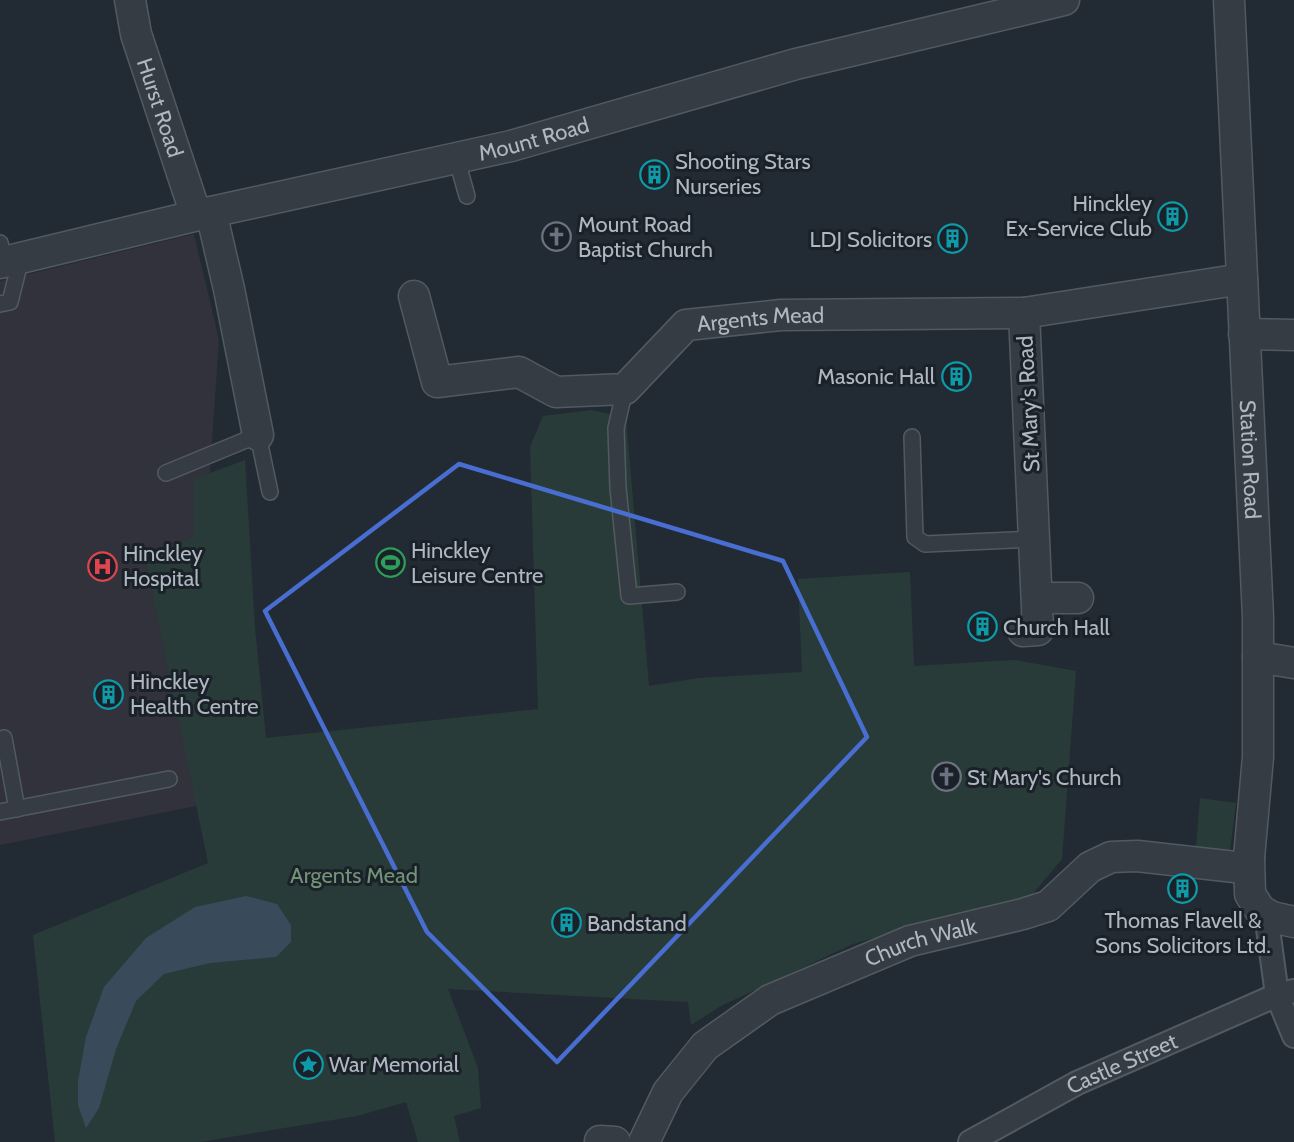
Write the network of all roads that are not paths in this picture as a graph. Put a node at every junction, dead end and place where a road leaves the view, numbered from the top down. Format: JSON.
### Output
{"nodes":[{"id":1,"x":130,"y":0,"type":"edge"},
{"id":2,"x":1064,"y":0,"type":"edge"},
{"id":3,"x":1229,"y":0,"type":"edge"},
{"id":4,"x":456,"y":157,"type":"junction"},
{"id":5,"x":467,"y":196,"type":"dead end"},
{"id":6,"x":204,"y":213,"type":"junction"},
{"id":7,"x":6,"y":256,"type":"edge"},
{"id":8,"x":1242,"y":279,"type":"junction"},
{"id":9,"x":414,"y":296,"type":"dead end"},
{"id":10,"x":0,"y":304,"type":"edge"},
{"id":11,"x":1024,"y":313,"type":"junction"},
{"id":12,"x":1244,"y":334,"type":"junction"},
{"id":13,"x":1294,"y":335,"type":"edge"},
{"id":14,"x":625,"y":389,"type":"junction"},
{"id":15,"x":258,"y":435,"type":"junction"},
{"id":16,"x":912,"y":437,"type":"dead end"},
{"id":17,"x":166,"y":473,"type":"dead end"},
{"id":18,"x":270,"y":492,"type":"dead end"},
{"id":19,"x":1035,"y":539,"type":"junction"},
{"id":20,"x":677,"y":592,"type":"dead end"},
{"id":21,"x":1038,"y":598,"type":"junction"},
{"id":22,"x":1078,"y":598,"type":"dead end"},
{"id":23,"x":1023,"y":631,"type":"dead end"},
{"id":24,"x":1258,"y":657,"type":"junction"},
{"id":25,"x":1294,"y":663,"type":"edge"},
{"id":26,"x":4,"y":738,"type":"dead end"},
{"id":27,"x":169,"y":779,"type":"dead end"},
{"id":28,"x":17,"y":809,"type":"junction"},
{"id":29,"x":0,"y":812,"type":"edge"},
{"id":30,"x":1249,"y":858,"type":"junction"},
{"id":31,"x":1266,"y":914,"type":"junction"},
{"id":32,"x":1294,"y":922,"type":"edge"},
{"id":33,"x":1286,"y":993,"type":"edge"},
{"id":34,"x":1294,"y":1036,"type":"edge"},
{"id":35,"x":644,"y":1142,"type":"edge"},
{"id":36,"x":970,"y":1142,"type":"edge"}],
"edges":[{"from":1,"to":6,"type":"street","name":"Hurst Road"},
{"from":2,"to":4,"type":"street","name":"Mount Road"},
{"from":3,"to":8,"type":"street","name":"Station Road"},
{"from":4,"to":5,"type":"lane"},
{"from":4,"to":6,"type":"street","name":"Mount Road"},
{"from":6,"to":7,"type":"street","name":"Mount Road"},
{"from":6,"to":15,"type":"street","name":"Hurst Road"},
{"from":7,"to":10,"type":"lane"},
{"from":8,"to":11,"type":"street","name":"St Mary's Road"},
{"from":8,"to":12,"type":"street","name":"Station Road"},
{"from":9,"to":14,"type":"street"},
{"from":11,"to":14,"type":"street","name":"Argents Mead"},
{"from":11,"to":19,"type":"street","name":"St Mary's Road"},
{"from":12,"to":13,"type":"street"},
{"from":12,"to":24,"type":"street","name":"Station Road"},
{"from":14,"to":20,"type":"lane"},
{"from":15,"to":17,"type":"lane"},
{"from":15,"to":18,"type":"lane"},
{"from":16,"to":19,"type":"lane"},
{"from":19,"to":21,"type":"street","name":"St Mary's Road"},
{"from":21,"to":22,"type":"street"},
{"from":21,"to":23,"type":"street","name":"St Mary's Road"},
{"from":24,"to":25,"type":"street"},
{"from":24,"to":30,"type":"street","name":"Station Road"},
{"from":26,"to":28,"type":"lane"},
{"from":27,"to":28,"type":"lane"},
{"from":28,"to":29,"type":"lane"},
{"from":30,"to":31,"type":"street","name":"Station Road"},
{"from":30,"to":35,"type":"street","name":"Church Walk"},
{"from":31,"to":32,"type":"street"},
{"from":31,"to":33,"type":"street"},
{"from":33,"to":34,"type":"street"},
{"from":33,"to":36,"type":"street","name":"Castle Street"}]}
